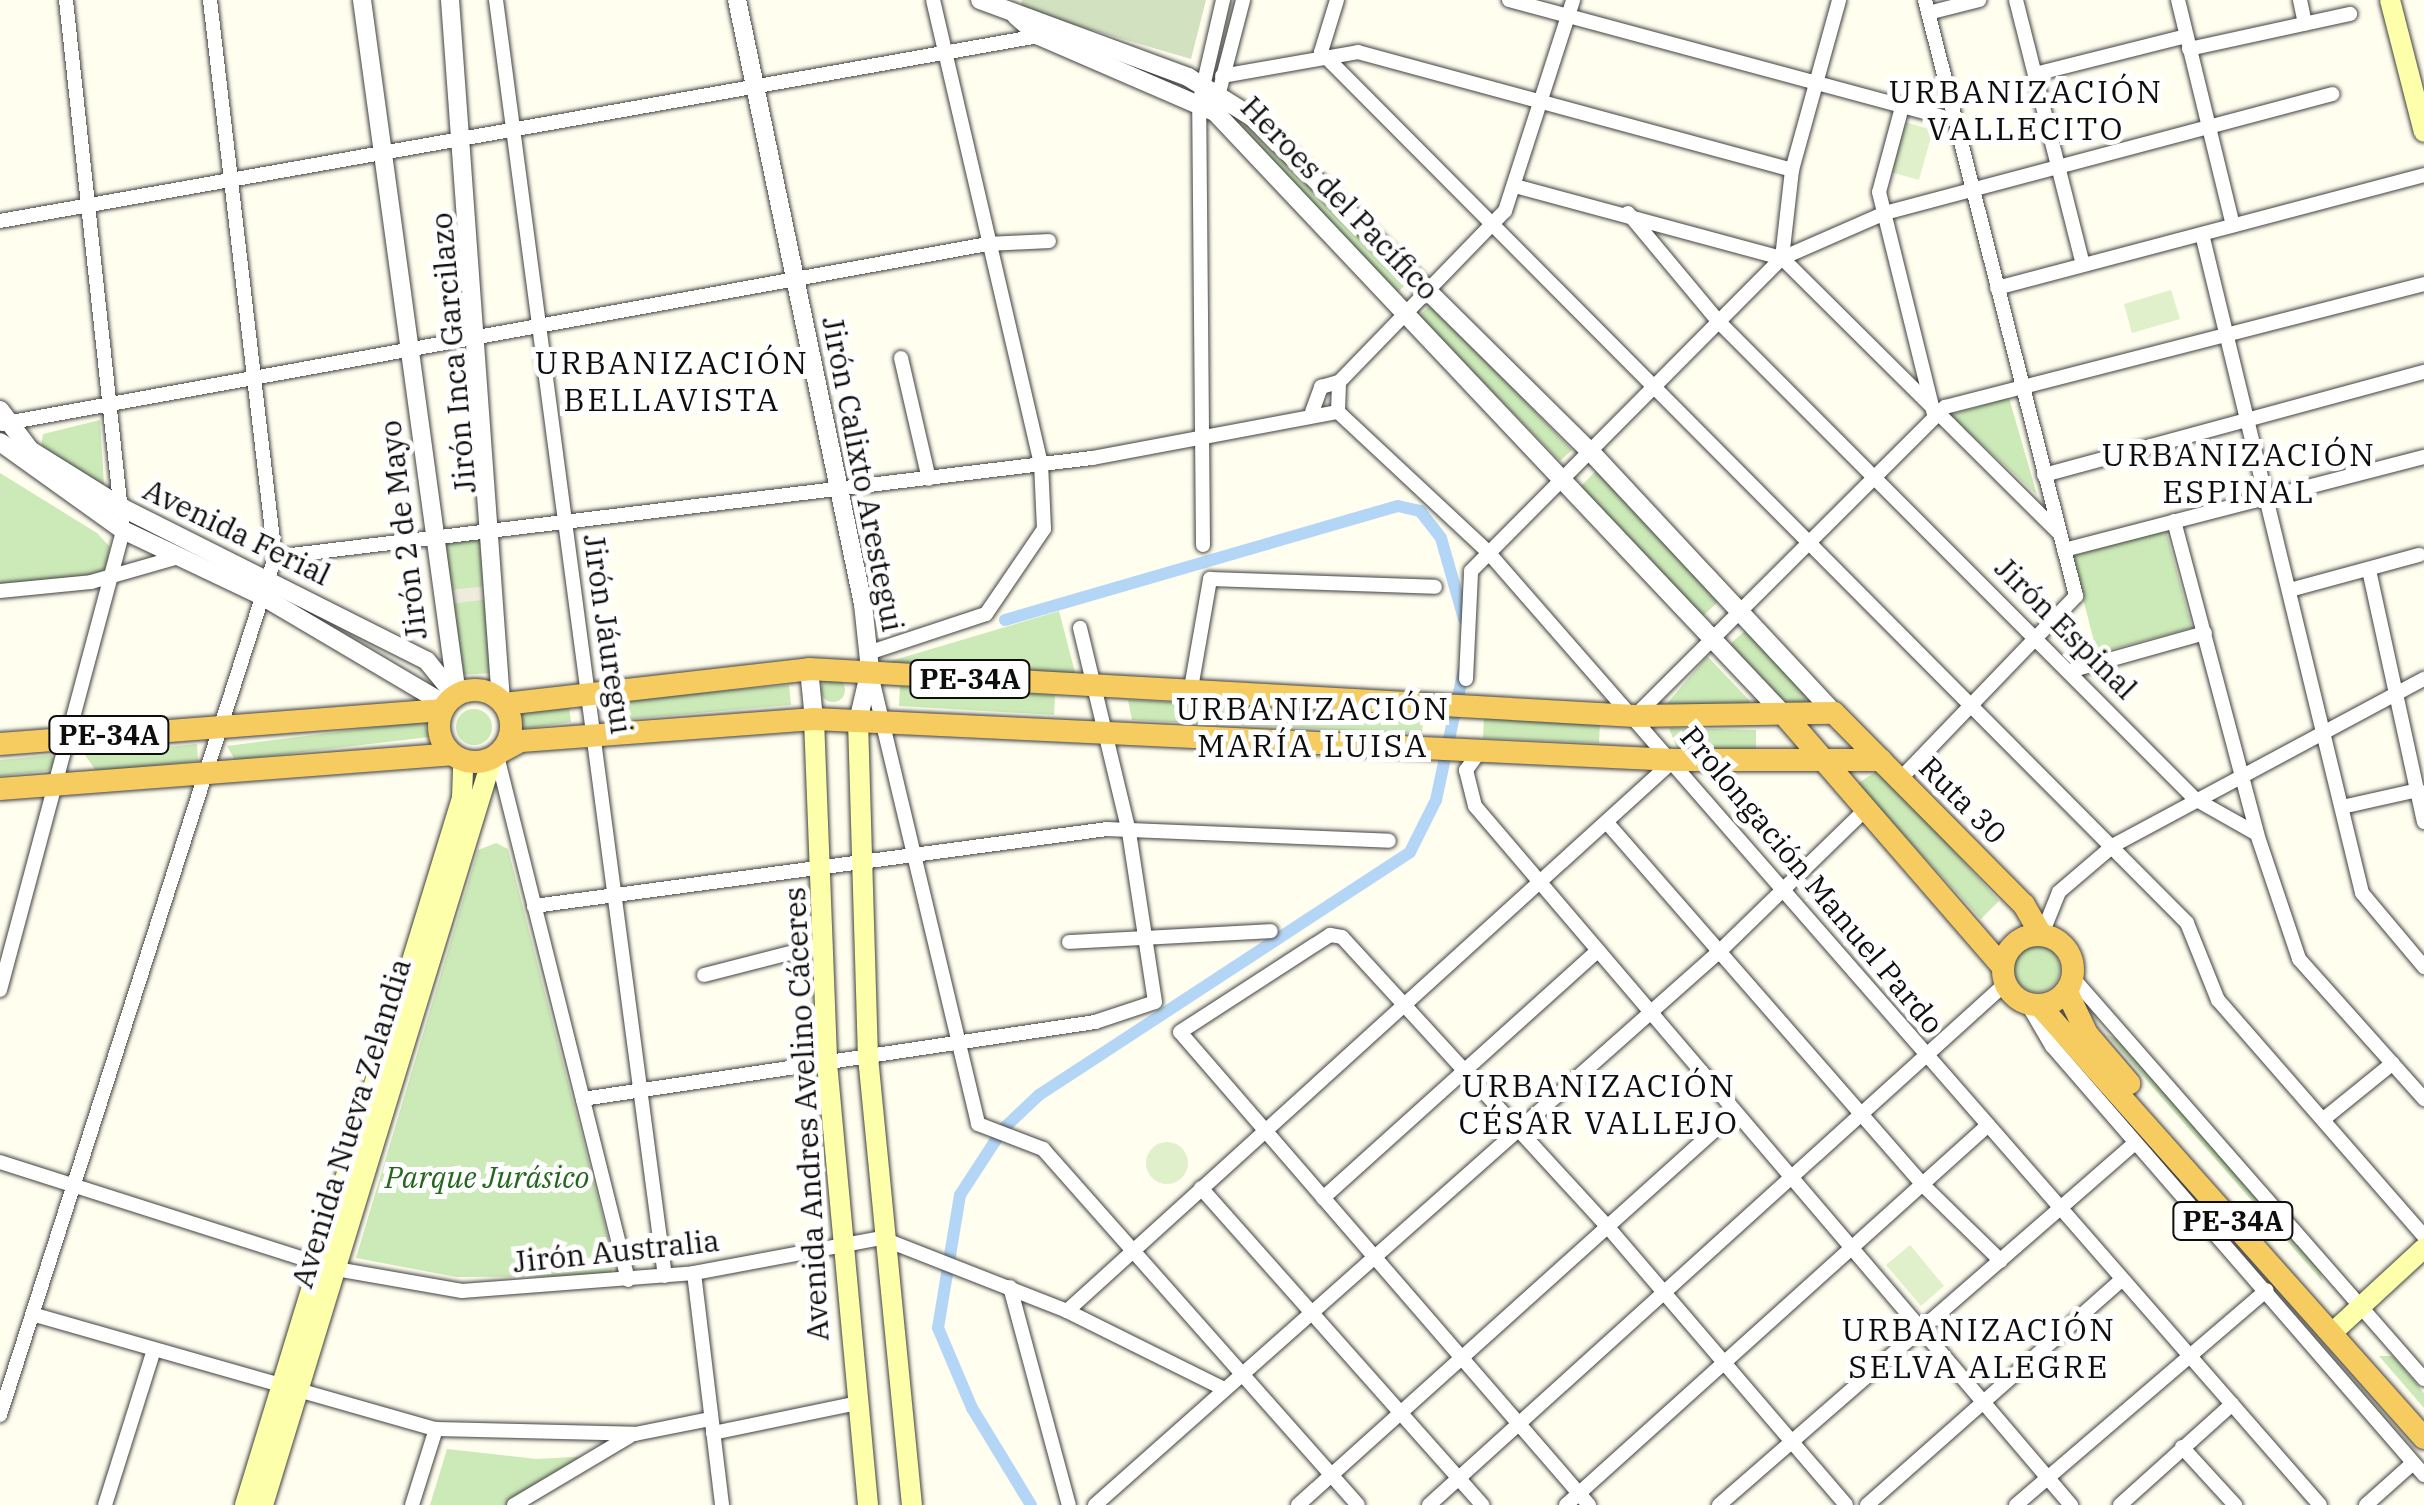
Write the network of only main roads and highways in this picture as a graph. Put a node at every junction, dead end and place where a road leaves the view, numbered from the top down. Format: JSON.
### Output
{"nodes":[{"id":1,"x":2390,"y":0,"type":"edge"},
{"id":2,"x":2424,"y":132,"type":"edge"},
{"id":3,"x":450,"y":702,"type":"junction"},
{"id":4,"x":502,"y":703,"type":"junction"},
{"id":5,"x":814,"y":719,"type":"junction"},
{"id":6,"x":1788,"y":719,"type":"junction"},
{"id":7,"x":858,"y":722,"type":"junction"},
{"id":8,"x":0,"y":744,"type":"edge"},
{"id":9,"x":497,"y":755,"type":"junction"},
{"id":10,"x":458,"y":757,"type":"junction"},
{"id":11,"x":1881,"y":760,"type":"junction"},
{"id":12,"x":1826,"y":764,"type":"junction"},
{"id":13,"x":0,"y":790,"type":"edge"},
{"id":14,"x":2042,"y":934,"type":"junction"},
{"id":15,"x":2004,"y":975,"type":"junction"},
{"id":16,"x":2070,"y":985,"type":"junction"},
{"id":17,"x":2034,"y":1005,"type":"junction"},
{"id":18,"x":371,"y":1129,"type":"junction"},
{"id":19,"x":2424,"y":1248,"type":"edge"},
{"id":20,"x":2336,"y":1329,"type":"junction"},
{"id":21,"x":290,"y":1393,"type":"junction"},
{"id":22,"x":2424,"y":1421,"type":"edge"},
{"id":23,"x":2424,"y":1438,"type":"edge"},
{"id":24,"x":245,"y":1505,"type":"edge"},
{"id":25,"x":263,"y":1505,"type":"edge"},
{"id":26,"x":868,"y":1505,"type":"edge"},
{"id":27,"x":912,"y":1505,"type":"edge"}],
"edges":[{"from":1,"to":2,"type":"main road"},
{"from":3,"to":4,"type":"highway"},
{"from":3,"to":8,"type":"highway","number":"PE-34A"},
{"from":3,"to":10,"type":"highway"},
{"from":4,"to":6,"type":"highway","number":"PE-34A"},
{"from":4,"to":9,"type":"highway"},
{"from":5,"to":7,"type":"highway","number":"PE-34A"},
{"from":5,"to":9,"type":"highway","number":"PE-34A"},
{"from":5,"to":26,"type":"main road","name":"Avenida Andres Avelino Cáceres"},
{"from":6,"to":11,"type":"highway","name":"Ruta 30","number":"PE-34A"},
{"from":6,"to":12,"type":"highway","name":"Heroes del Pacífico"},
{"from":7,"to":12,"type":"highway","number":"PE-34A"},
{"from":7,"to":27,"type":"main road"},
{"from":9,"to":10,"type":"highway"},
{"from":9,"to":18,"type":"main road","name":"Avenida Nueva Zelandia"},
{"from":10,"to":13,"type":"highway","number":"PE-34A"},
{"from":10,"to":18,"type":"main road","name":"Avenida Nueva Zelandia"},
{"from":11,"to":12,"type":"highway","number":"PE-34A"},
{"from":11,"to":14,"type":"highway","name":"Ruta 30","number":"PE-34A"},
{"from":12,"to":15,"type":"highway","number":"PE-34A"},
{"from":14,"to":15,"type":"highway"},
{"from":14,"to":16,"type":"highway","number":"PE-34A"},
{"from":15,"to":17,"type":"highway","number":"PE-34A"},
{"from":16,"to":17,"type":"highway"},
{"from":16,"to":20,"type":"highway","number":"PE-34A"},
{"from":17,"to":20,"type":"highway","number":"PE-34A"},
{"from":18,"to":21,"type":"main road","name":"Avenida Nueva Zelandia"},
{"from":19,"to":20,"type":"main road"},
{"from":20,"to":22,"type":"highway","number":"PE-34A"},
{"from":20,"to":23,"type":"highway","number":"PE-34A"},
{"from":21,"to":24,"type":"main road","name":"Avenida Nueva Zelandia"},
{"from":21,"to":25,"type":"main road","name":"Avenida Nueva Zelandia"}]}
